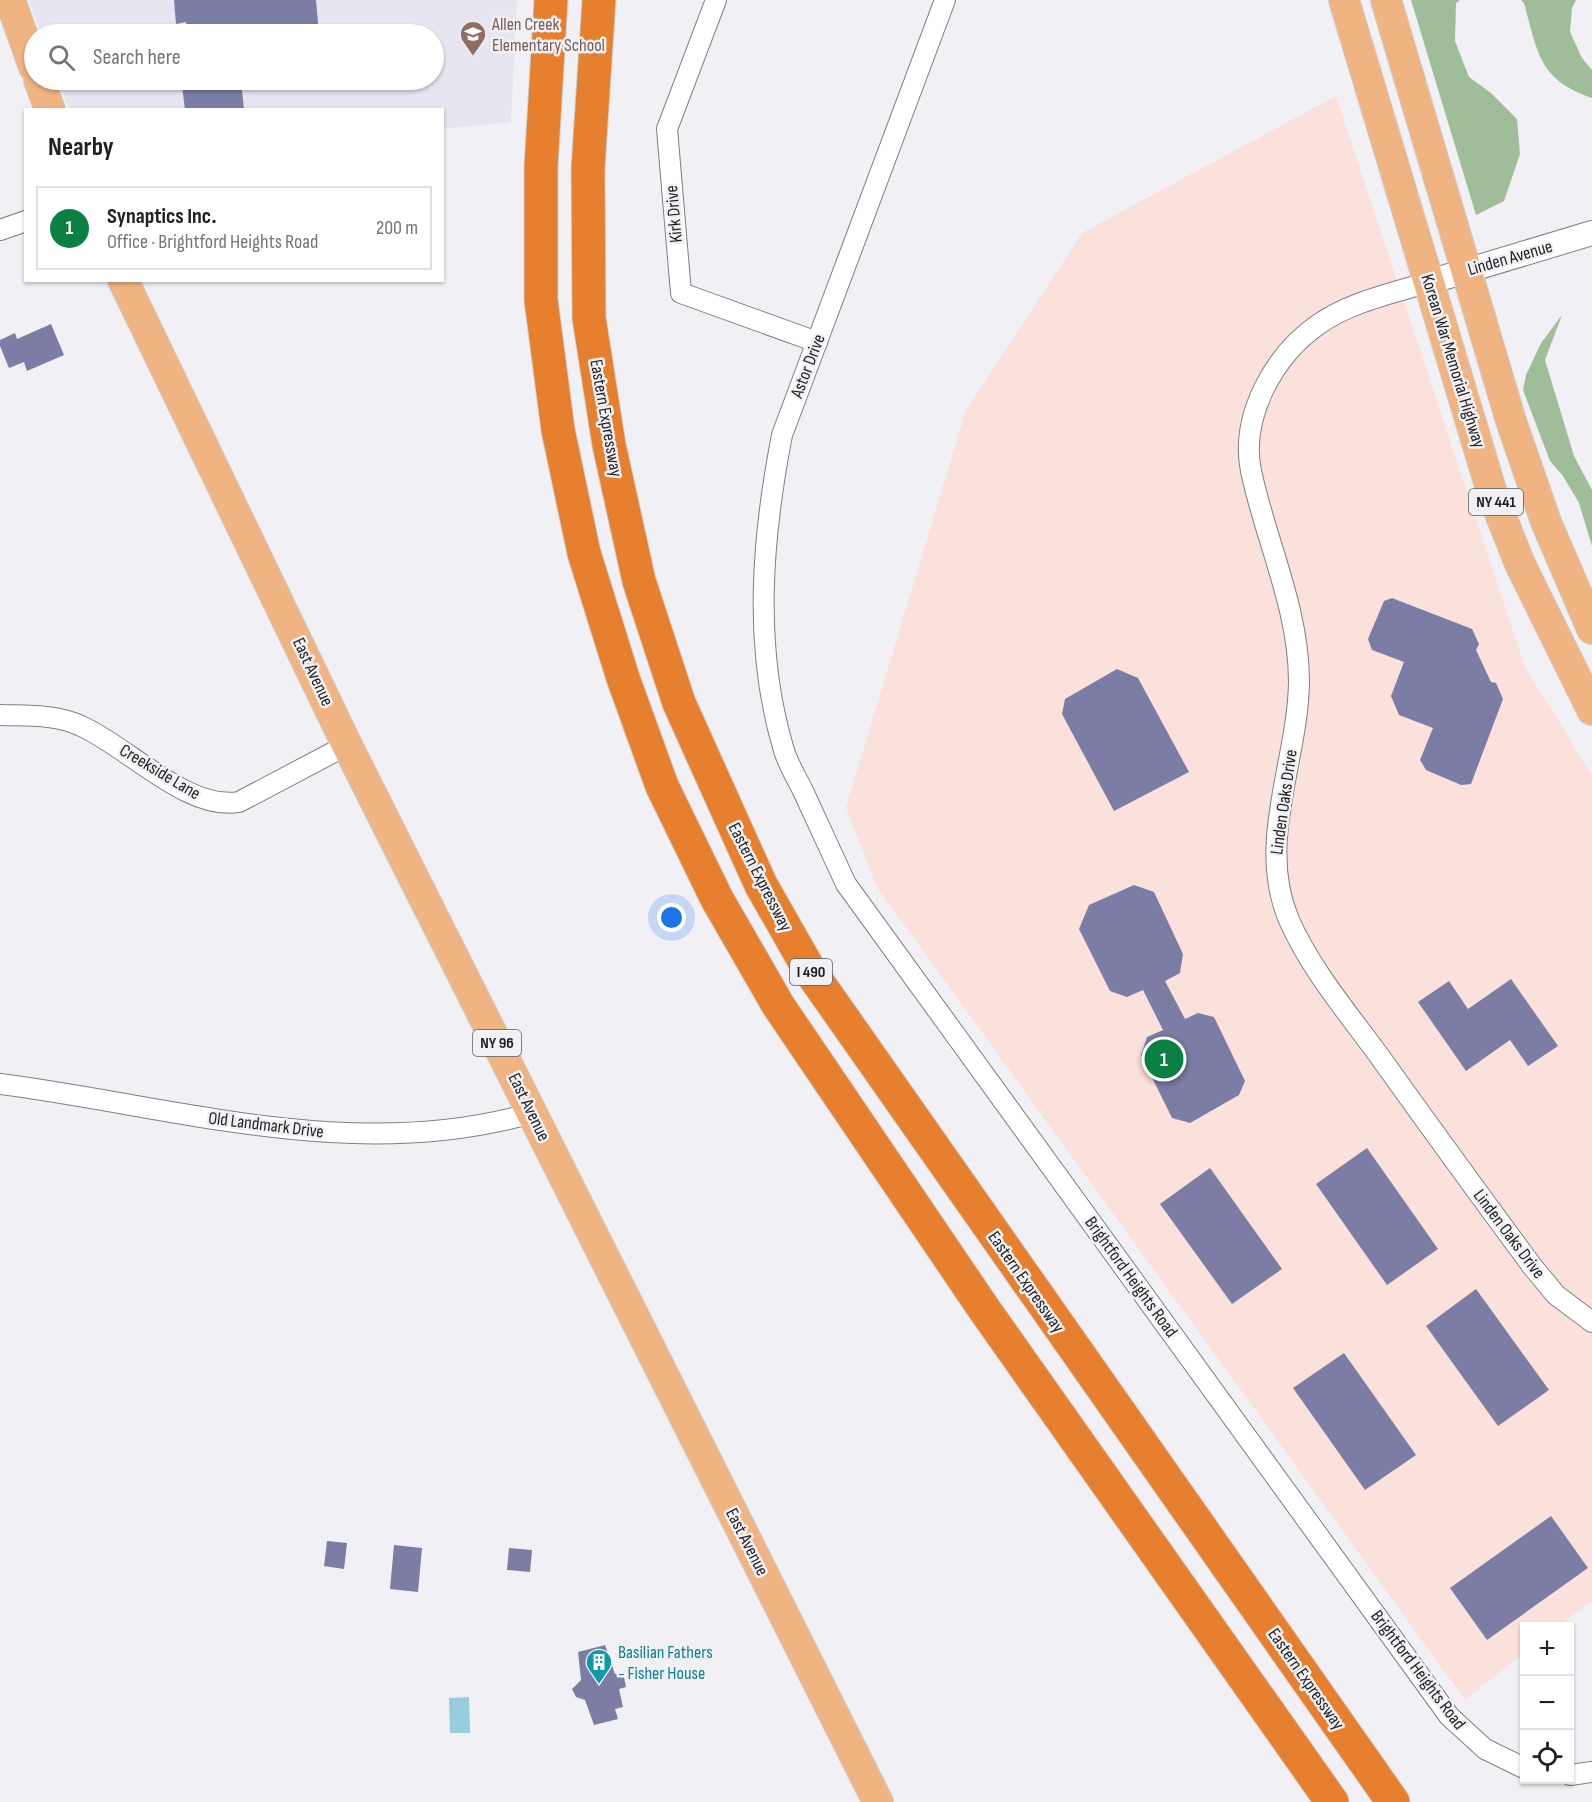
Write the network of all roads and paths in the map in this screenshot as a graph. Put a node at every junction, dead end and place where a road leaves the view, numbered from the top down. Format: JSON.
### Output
{"nodes":[{"id":1,"x":10,"y":0,"type":"edge"},
{"id":2,"x":551,"y":0,"type":"edge"},
{"id":3,"x":599,"y":0,"type":"edge"},
{"id":4,"x":716,"y":0,"type":"edge"},
{"id":5,"x":945,"y":0,"type":"edge"},
{"id":6,"x":1344,"y":0,"type":"edge"},
{"id":7,"x":1386,"y":0,"type":"edge"},
{"id":8,"x":24,"y":39,"type":"edge"},
{"id":9,"x":43,"y":90,"type":"edge"},
{"id":10,"x":49,"y":108,"type":"edge"},
{"id":11,"x":24,"y":223,"type":"edge"},
{"id":12,"x":0,"y":230,"type":"edge"},
{"id":13,"x":1592,"y":233,"type":"edge"},
{"id":14,"x":1466,"y":271,"type":"junction"},
{"id":15,"x":124,"y":282,"type":"edge"},
{"id":16,"x":1429,"y":282,"type":"junction"},
{"id":17,"x":817,"y":342,"type":"junction"},
{"id":18,"x":1592,"y":629,"type":"edge"},
{"id":19,"x":1592,"y":710,"type":"edge"},
{"id":20,"x":0,"y":715,"type":"edge"},
{"id":21,"x":347,"y":745,"type":"junction"},
{"id":22,"x":783,"y":749,"type":"joint"},
{"id":23,"x":0,"y":1084,"type":"edge"},
{"id":24,"x":532,"y":1113,"type":"junction"},
{"id":25,"x":1592,"y":1322,"type":"edge"},
{"id":26,"x":1520,"y":1767,"type":"edge"},
{"id":27,"x":1592,"y":1772,"type":"edge"},
{"id":28,"x":1574,"y":1774,"type":"edge"},
{"id":29,"x":878,"y":1802,"type":"edge"},
{"id":30,"x":1332,"y":1802,"type":"edge"},
{"id":31,"x":1393,"y":1802,"type":"edge"}],
"edges":[{"from":1,"to":8,"type":"main road"},
{"from":2,"to":30,"type":"highway","number":"I 490"},
{"from":3,"to":31,"type":"highway","name":"Eastern Expressway","number":"I 490"},
{"from":4,"to":17,"type":"street","name":"Kirk Drive"},
{"from":5,"to":17,"type":"street","name":"Astor Drive"},
{"from":6,"to":16,"type":"main road","name":"Korean War Memorial Highway","number":"NY 441"},
{"from":7,"to":14,"type":"main road","number":"NY 441"},
{"from":9,"to":10,"type":"main road"},
{"from":11,"to":12,"type":"street"},
{"from":13,"to":14,"type":"street","name":"Linden Avenue"},
{"from":14,"to":16,"type":"street","name":"Linden Avenue"},
{"from":14,"to":18,"type":"main road","number":"NY 441"},
{"from":15,"to":21,"type":"main road","name":"East Avenue","number":"NY 96"},
{"from":16,"to":19,"type":"main road","name":"Korean War Memorial Highway","number":"NY 441"},
{"from":16,"to":25,"type":"street","name":"Linden Oaks Drive"},
{"from":17,"to":22,"type":"street","name":"Astor Drive"},
{"from":20,"to":21,"type":"street","name":"Creekside Lane"},
{"from":21,"to":24,"type":"main road","name":"East Avenue","number":"NY 96"},
{"from":22,"to":26,"type":"street","name":"Brightford Heights Road"},
{"from":23,"to":24,"type":"street","name":"Old Landmark Drive"},
{"from":24,"to":29,"type":"main road","name":"East Avenue","number":"NY 96"},
{"from":27,"to":28,"type":"street"}]}
